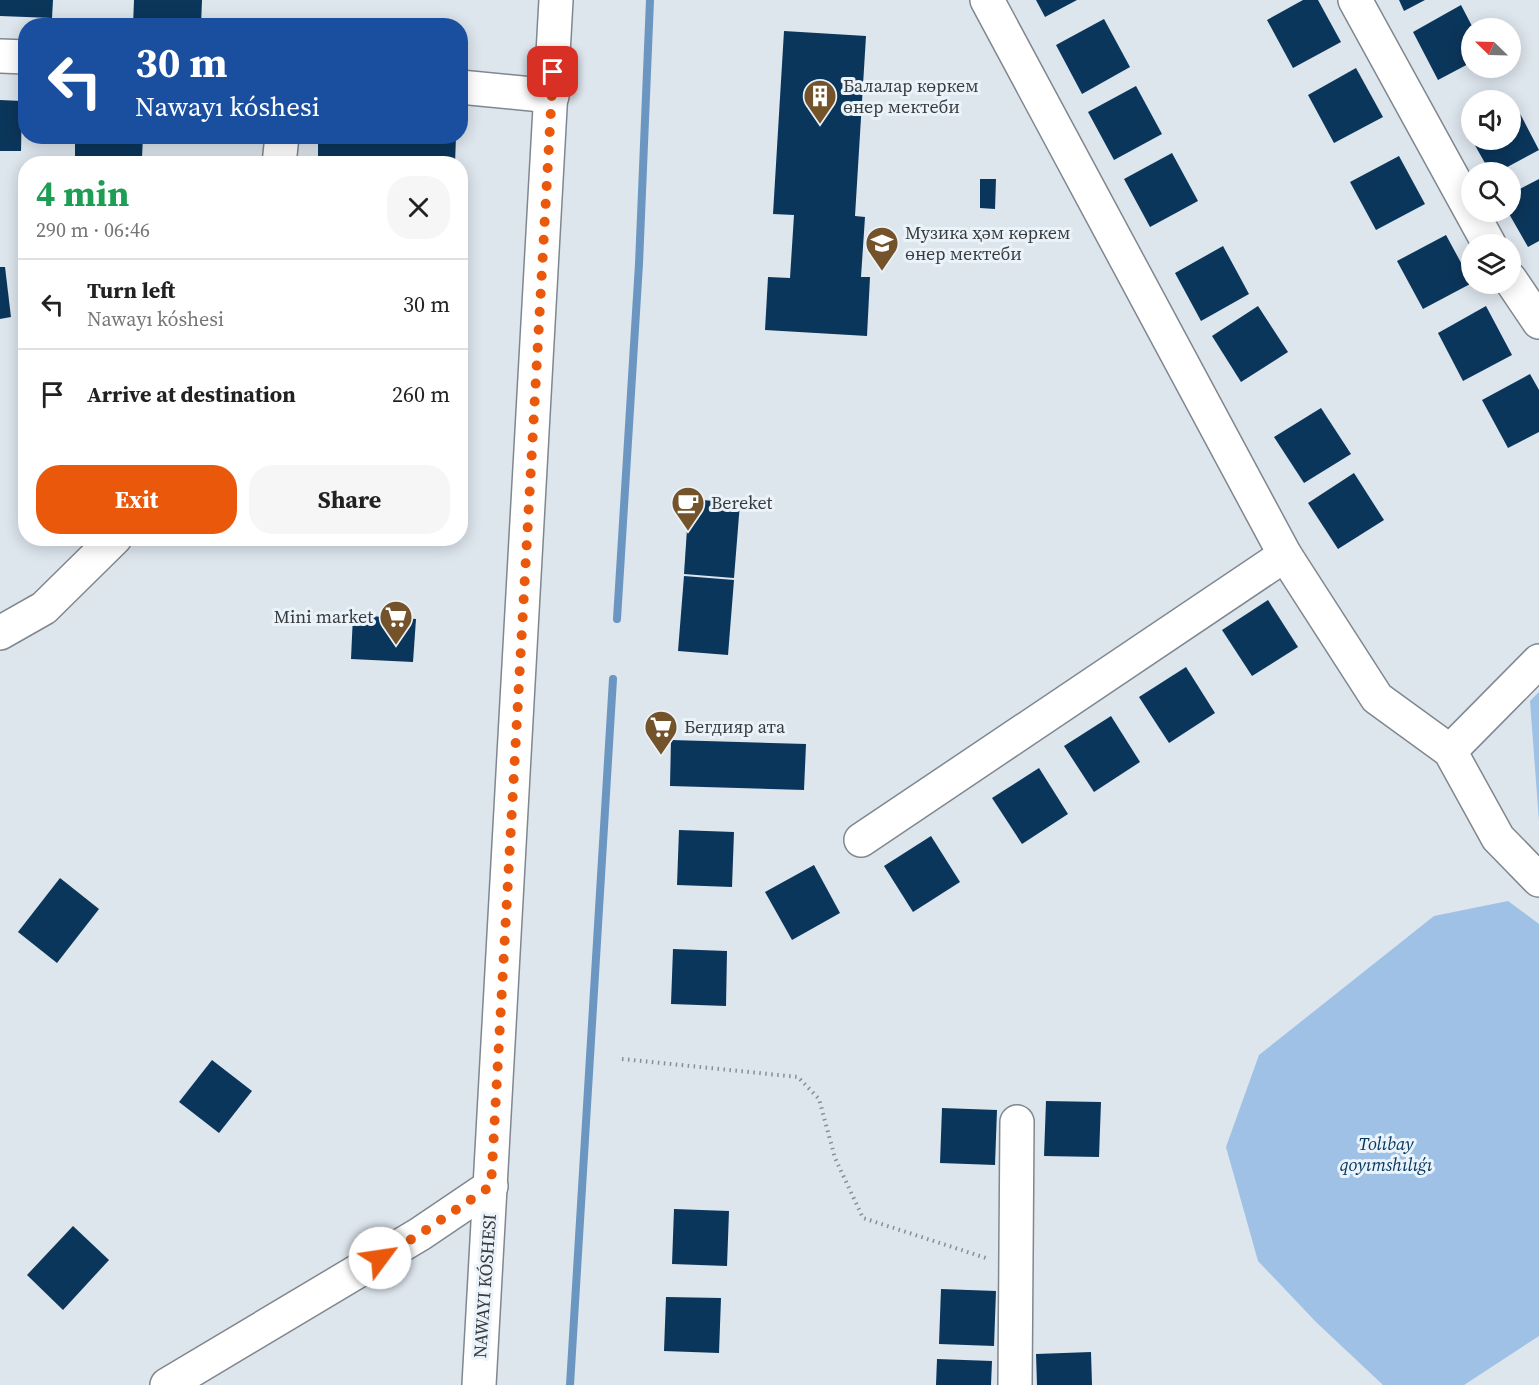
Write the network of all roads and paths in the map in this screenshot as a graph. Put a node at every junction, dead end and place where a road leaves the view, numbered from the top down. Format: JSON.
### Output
{"nodes":[{"id":1,"x":556,"y":0,"type":"edge"},
{"id":2,"x":987,"y":0,"type":"edge"},
{"id":3,"x":1355,"y":0,"type":"edge"},
{"id":4,"x":0,"y":56,"type":"edge"},
{"id":5,"x":18,"y":57,"type":"edge"},
{"id":6,"x":468,"y":88,"type":"edge"},
{"id":7,"x":552,"y":96,"type":"junction"},
{"id":8,"x":1484,"y":234,"type":"edge"},
{"id":9,"x":1520,"y":294,"type":"edge"},
{"id":10,"x":1539,"y":322,"type":"edge"},
{"id":11,"x":107,"y":546,"type":"edge"},
{"id":12,"x":1285,"y":555,"type":"junction"},
{"id":13,"x":0,"y":633,"type":"edge"},
{"id":14,"x":1539,"y":661,"type":"edge"},
{"id":15,"x":1450,"y":750,"type":"junction"},
{"id":16,"x":861,"y":840,"type":"dead end"},
{"id":17,"x":1539,"y":880,"type":"edge"},
{"id":18,"x":622,"y":1059,"type":"dead end"},
{"id":19,"x":1017,"y":1122,"type":"dead end"},
{"id":20,"x":491,"y":1186,"type":"junction"},
{"id":21,"x":1016,"y":1267,"type":"junction"},
{"id":22,"x":167,"y":1385,"type":"edge"},
{"id":23,"x":479,"y":1385,"type":"edge"},
{"id":24,"x":1015,"y":1385,"type":"edge"}],
"edges":[{"from":1,"to":7,"type":"street"},
{"from":2,"to":12,"type":"street"},
{"from":3,"to":8,"type":"street"},
{"from":4,"to":5,"type":"street"},
{"from":6,"to":7,"type":"street"},
{"from":7,"to":20,"type":"street"},
{"from":9,"to":10,"type":"street"},
{"from":11,"to":13,"type":"street"},
{"from":12,"to":15,"type":"street"},
{"from":12,"to":16,"type":"street"},
{"from":14,"to":15,"type":"street"},
{"from":15,"to":17,"type":"street"},
{"from":18,"to":21,"type":"path"},
{"from":19,"to":21,"type":"street"},
{"from":20,"to":22,"type":"street"},
{"from":20,"to":23,"type":"street"},
{"from":21,"to":24,"type":"street"}]}
